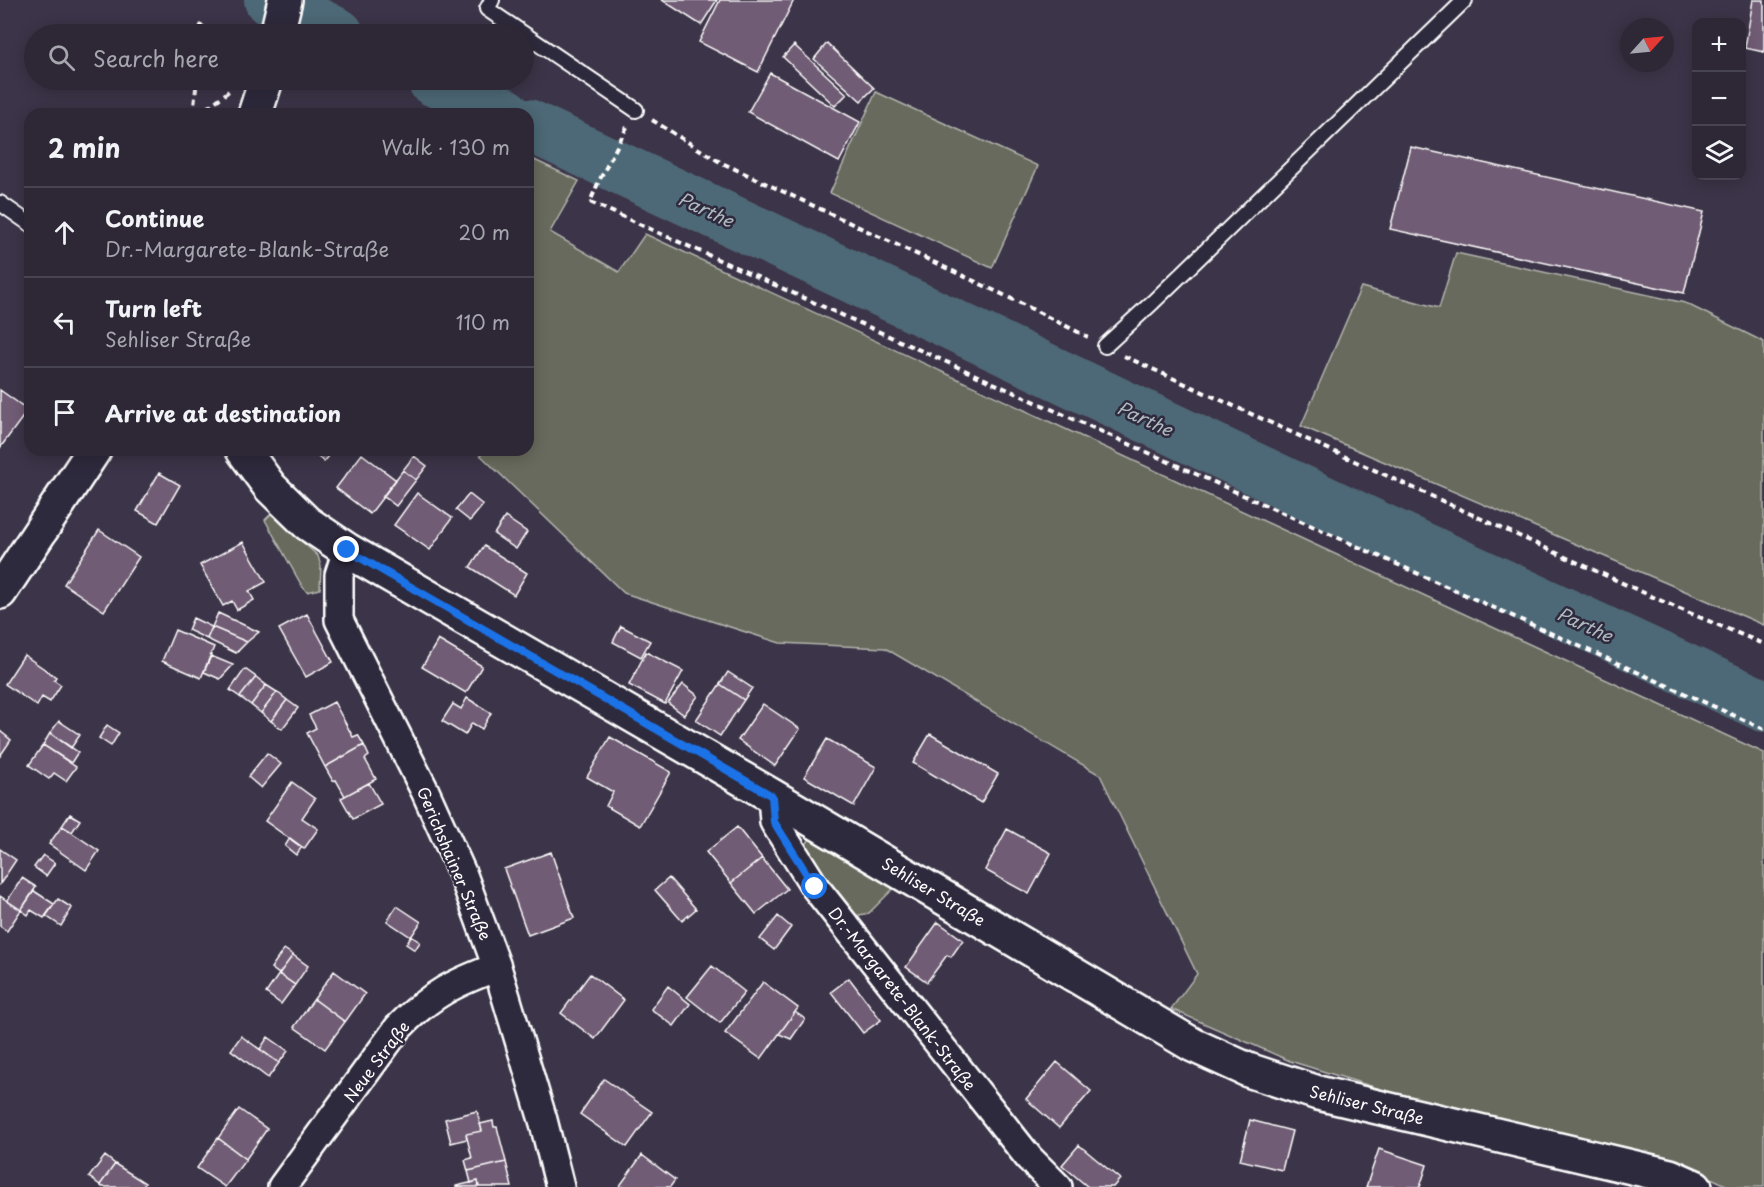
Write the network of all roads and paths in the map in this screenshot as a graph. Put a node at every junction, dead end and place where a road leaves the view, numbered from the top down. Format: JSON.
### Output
{"nodes":[{"id":1,"x":285,"y":0,"type":"edge"},
{"id":2,"x":492,"y":0,"type":"edge"},
{"id":3,"x":1466,"y":0,"type":"edge"},
{"id":4,"x":279,"y":24,"type":"edge"},
{"id":5,"x":509,"y":24,"type":"edge"},
{"id":6,"x":534,"y":41,"type":"edge"},
{"id":7,"x":196,"y":90,"type":"edge"},
{"id":8,"x":263,"y":90,"type":"edge"},
{"id":9,"x":194,"y":108,"type":"edge"},
{"id":10,"x":257,"y":108,"type":"edge"},
{"id":11,"x":636,"y":110,"type":"joint"},
{"id":12,"x":624,"y":133,"type":"dead end"},
{"id":13,"x":0,"y":203,"type":"edge"},
{"id":14,"x":24,"y":220,"type":"edge"},
{"id":15,"x":1105,"y":346,"type":"junction"},
{"id":16,"x":90,"y":456,"type":"edge"},
{"id":17,"x":247,"y":456,"type":"edge"},
{"id":18,"x":347,"y":550,"type":"junction"},
{"id":19,"x":0,"y":592,"type":"edge"},
{"id":20,"x":1764,"y":644,"type":"edge"},
{"id":21,"x":1764,"y":729,"type":"edge"},
{"id":22,"x":772,"y":796,"type":"junction"},
{"id":23,"x":497,"y":967,"type":"junction"},
{"id":24,"x":282,"y":1187,"type":"edge"},
{"id":25,"x":560,"y":1187,"type":"edge"},
{"id":26,"x":1058,"y":1187,"type":"edge"},
{"id":27,"x":1695,"y":1187,"type":"edge"}],
"edges":[{"from":1,"to":4,"type":"street"},
{"from":2,"to":5,"type":"lane"},
{"from":3,"to":15,"type":"lane"},
{"from":6,"to":11,"type":"lane"},
{"from":7,"to":9,"type":"path"},
{"from":8,"to":10,"type":"street"},
{"from":11,"to":15,"type":"path"},
{"from":12,"to":21,"type":"path"},
{"from":13,"to":14,"type":"lane"},
{"from":15,"to":20,"type":"path"},
{"from":16,"to":19,"type":"street"},
{"from":17,"to":18,"type":"street","name":"Sehliser Straße"},
{"from":18,"to":22,"type":"street","name":"Sehliser Straße"},
{"from":18,"to":23,"type":"street","name":"Gerichshainer Straße"},
{"from":22,"to":26,"type":"street","name":"Dr.-Margarete-Blank-Straße"},
{"from":22,"to":27,"type":"street","name":"Sehliser Straße"},
{"from":23,"to":24,"type":"street","name":"Neue Straße"},
{"from":23,"to":25,"type":"street","name":"Gerichshainer Straße"}]}
